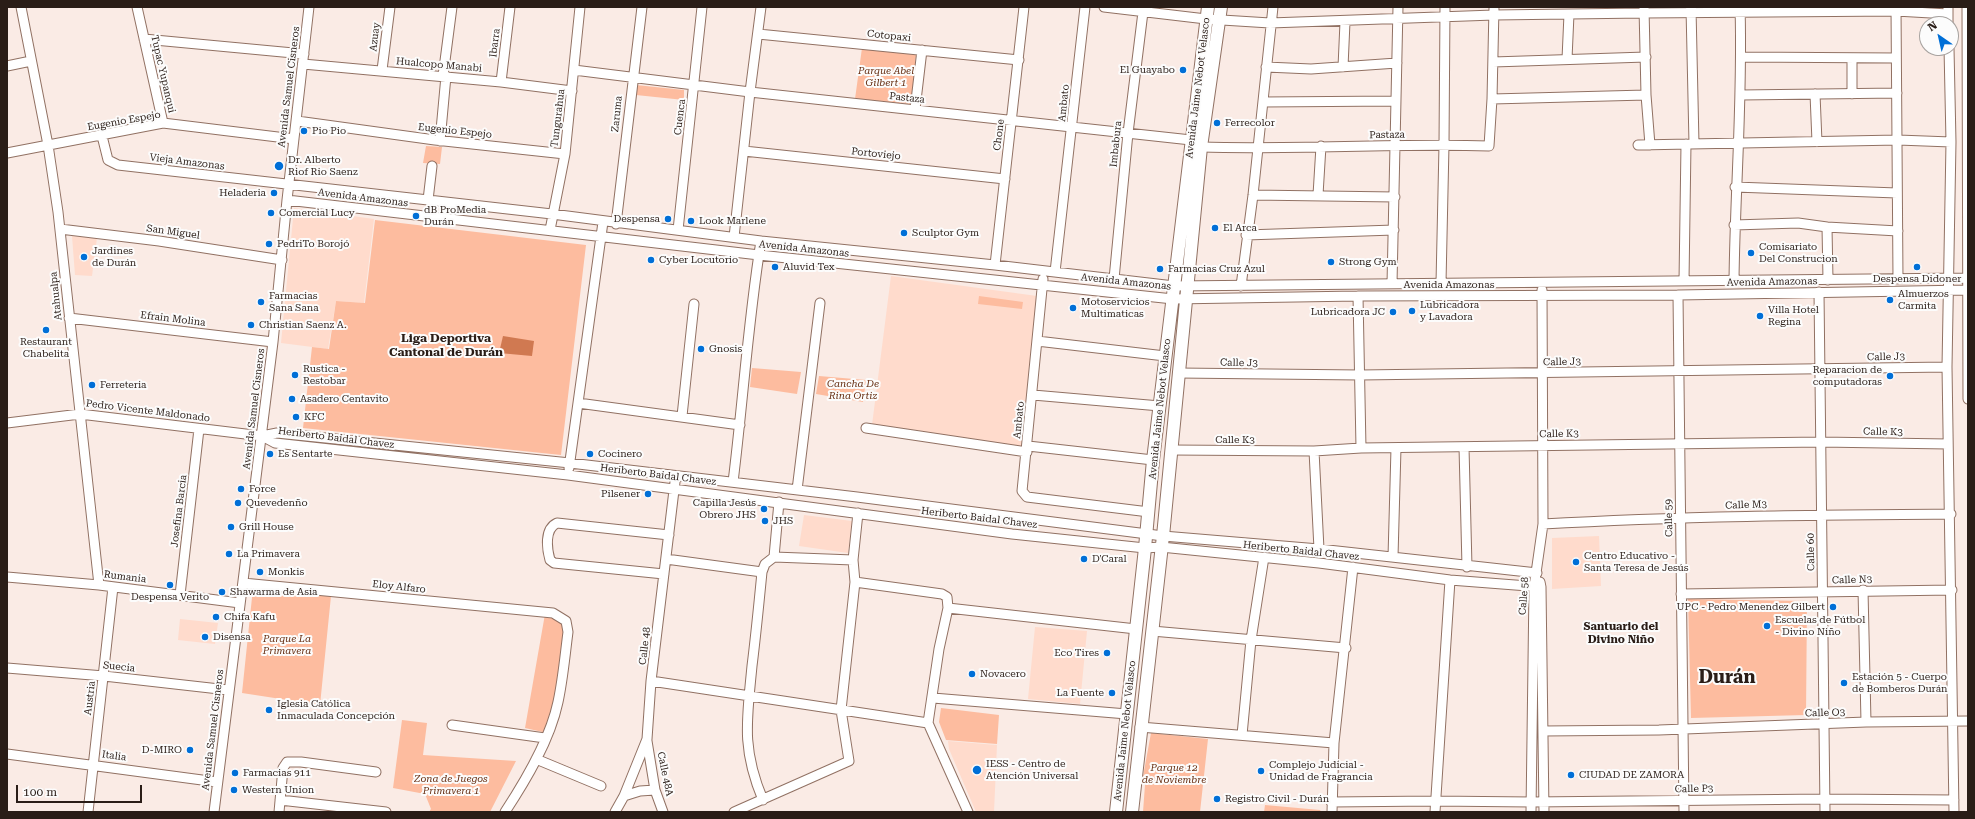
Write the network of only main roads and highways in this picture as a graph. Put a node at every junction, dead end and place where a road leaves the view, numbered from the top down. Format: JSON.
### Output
{"nodes":[{"id":1,"x":1221,"y":7,"type":"edge"},
{"id":2,"x":1207,"y":13,"type":"edge"},
{"id":3,"x":1116,"y":812,"type":"edge"},
{"id":4,"x":1132,"y":812,"type":"edge"}],
"edges":[{"from":1,"to":4,"type":"main road","name":"Avenida Jaime Nebot Velasco"},
{"from":2,"to":3,"type":"main road","name":"Avenida Jaime Nebot Velasco"}]}
